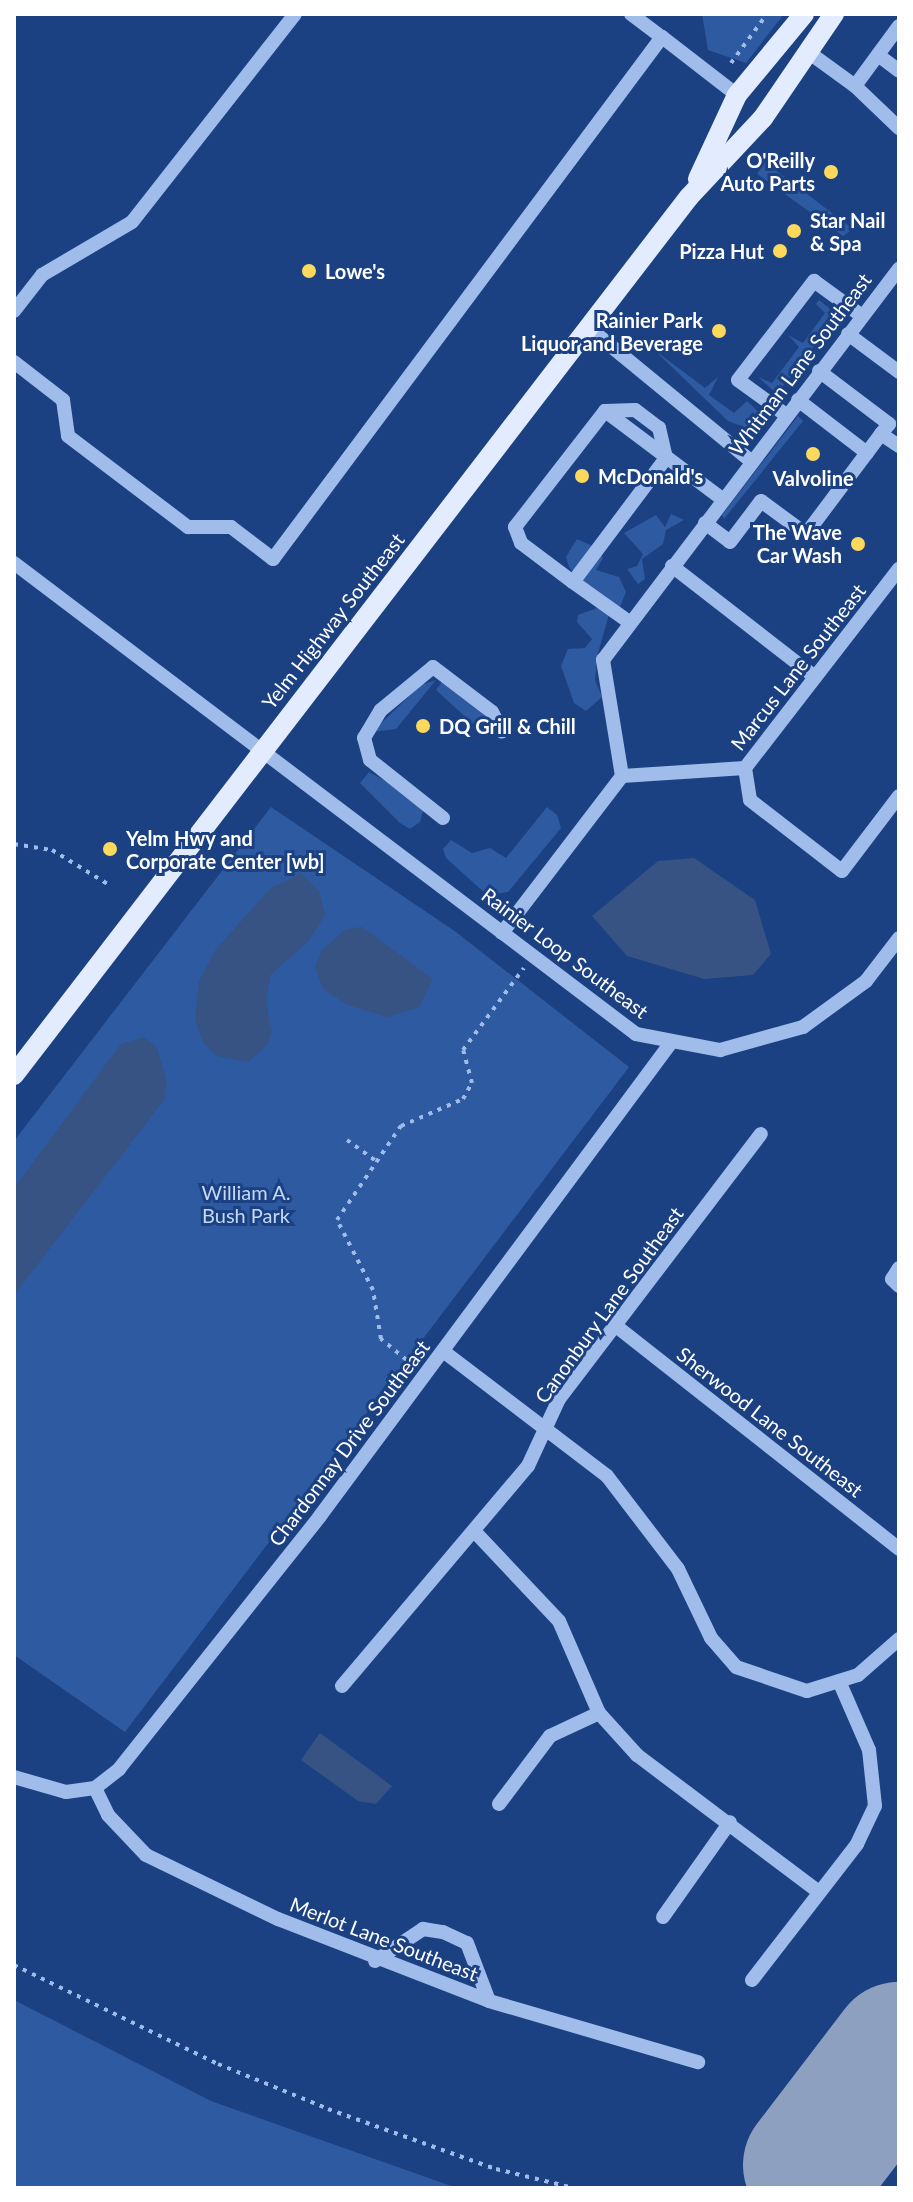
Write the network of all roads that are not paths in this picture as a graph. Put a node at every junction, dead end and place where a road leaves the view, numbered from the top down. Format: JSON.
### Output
{"nodes":[{"id":1,"x":295,"y":14,"type":"edge"},
{"id":2,"x":631,"y":14,"type":"edge"},
{"id":3,"x":804,"y":14,"type":"edge"},
{"id":4,"x":834,"y":14,"type":"edge"},
{"id":5,"x":899,"y":26,"type":"edge"},
{"id":6,"x":662,"y":37,"type":"junction"},
{"id":7,"x":811,"y":54,"type":"junction"},
{"id":8,"x":878,"y":55,"type":"junction"},
{"id":9,"x":899,"y":71,"type":"edge"},
{"id":10,"x":855,"y":86,"type":"junction"},
{"id":11,"x":737,"y":95,"type":"junction"},
{"id":12,"x":899,"y":128,"type":"edge"},
{"id":13,"x":689,"y":197,"type":"junction"},
{"id":14,"x":899,"y":268,"type":"edge"},
{"id":15,"x":14,"y":311,"type":"edge"},
{"id":16,"x":862,"y":316,"type":"junction"},
{"id":17,"x":589,"y":328,"type":"junction"},
{"id":18,"x":848,"y":334,"type":"junction"},
{"id":19,"x":14,"y":362,"type":"edge"},
{"id":20,"x":819,"y":371,"type":"junction"},
{"id":21,"x":899,"y":372,"type":"edge"},
{"id":22,"x":798,"y":400,"type":"junction"},
{"id":23,"x":786,"y":415,"type":"junction"},
{"id":24,"x":881,"y":434,"type":"junction"},
{"id":25,"x":899,"y":446,"type":"edge"},
{"id":26,"x":867,"y":453,"type":"junction"},
{"id":27,"x":666,"y":458,"type":"junction"},
{"id":28,"x":751,"y":461,"type":"junction"},
{"id":29,"x":722,"y":499,"type":"junction"},
{"id":30,"x":705,"y":523,"type":"junction"},
{"id":31,"x":14,"y":563,"type":"edge"},
{"id":32,"x":672,"y":566,"type":"junction"},
{"id":33,"x":899,"y":569,"type":"edge"},
{"id":34,"x":573,"y":582,"type":"junction"},
{"id":35,"x":629,"y":622,"type":"junction"},
{"id":36,"x":815,"y":677,"type":"junction"},
{"id":37,"x":502,"y":732,"type":"dead end"},
{"id":38,"x":263,"y":751,"type":"junction"},
{"id":39,"x":745,"y":768,"type":"junction"},
{"id":40,"x":622,"y":776,"type":"junction"},
{"id":41,"x":899,"y":796,"type":"edge"},
{"id":42,"x":443,"y":818,"type":"dead end"},
{"id":43,"x":502,"y":933,"type":"junction"},
{"id":44,"x":899,"y":938,"type":"edge"},
{"id":45,"x":670,"y":1044,"type":"junction"},
{"id":46,"x":14,"y":1075,"type":"edge"},
{"id":47,"x":761,"y":1134,"type":"dead end"},
{"id":48,"x":899,"y":1268,"type":"edge"},
{"id":49,"x":899,"y":1286,"type":"edge"},
{"id":50,"x":616,"y":1326,"type":"junction"},
{"id":51,"x":443,"y":1351,"type":"junction"},
{"id":52,"x":545,"y":1428,"type":"junction"},
{"id":53,"x":476,"y":1533,"type":"junction"},
{"id":54,"x":899,"y":1549,"type":"edge"},
{"id":55,"x":899,"y":1639,"type":"edge"},
{"id":56,"x":839,"y":1681,"type":"junction"},
{"id":57,"x":342,"y":1686,"type":"dead end"},
{"id":58,"x":599,"y":1713,"type":"junction"},
{"id":59,"x":14,"y":1777,"type":"edge"},
{"id":60,"x":95,"y":1788,"type":"junction"},
{"id":61,"x":499,"y":1804,"type":"dead end"},
{"id":62,"x":730,"y":1822,"type":"junction"},
{"id":63,"x":819,"y":1892,"type":"junction"},
{"id":64,"x":663,"y":1917,"type":"dead end"},
{"id":65,"x":375,"y":1961,"type":"junction"},
{"id":66,"x":752,"y":1980,"type":"dead end"},
{"id":67,"x":489,"y":2001,"type":"junction"},
{"id":68,"x":698,"y":2062,"type":"dead end"}],
"edges":[{"from":1,"to":15,"type":"street"},
{"from":2,"to":6,"type":"street"},
{"from":3,"to":11,"type":"main road","name":"Yelm Highway Southeast"},
{"from":4,"to":7,"type":"main road","name":"Yelm Highway Southeast"},
{"from":5,"to":8,"type":"street"},
{"from":6,"to":11,"type":"street"},
{"from":6,"to":19,"type":"street"},
{"from":7,"to":10,"type":"street"},
{"from":7,"to":13,"type":"main road","name":"Yelm Highway Southeast"},
{"from":8,"to":9,"type":"street"},
{"from":8,"to":10,"type":"street"},
{"from":10,"to":12,"type":"street"},
{"from":11,"to":13,"type":"main road","name":"Yelm Highway Southeast"},
{"from":13,"to":17,"type":"main road","name":"Yelm Highway Southeast"},
{"from":14,"to":16,"type":"street","name":"Whitman Lane Southeast"},
{"from":16,"to":18,"type":"street","name":"Whitman Lane Southeast"},
{"from":16,"to":23,"type":"street"},
{"from":17,"to":28,"type":"street"},
{"from":17,"to":38,"type":"main road","name":"Yelm Highway Southeast"},
{"from":18,"to":20,"type":"street","name":"Whitman Lane Southeast"},
{"from":18,"to":21,"type":"street"},
{"from":20,"to":22,"type":"street","name":"Whitman Lane Southeast"},
{"from":20,"to":24,"type":"street"},
{"from":22,"to":23,"type":"street","name":"Whitman Lane Southeast"},
{"from":22,"to":26,"type":"street"},
{"from":23,"to":28,"type":"street","name":"Whitman Lane Southeast"},
{"from":24,"to":25,"type":"street"},
{"from":24,"to":26,"type":"street"},
{"from":26,"to":30,"type":"street"},
{"from":27,"to":29,"type":"street"},
{"from":27,"to":34,"type":"street"},
{"from":27,"to":34,"type":"street"},
{"from":28,"to":29,"type":"street","name":"Whitman Lane Southeast"},
{"from":29,"to":30,"type":"street","name":"Whitman Lane Southeast"},
{"from":30,"to":32,"type":"street","name":"Whitman Lane Southeast"},
{"from":31,"to":38,"type":"street","name":"Rainier Loop Southeast"},
{"from":32,"to":35,"type":"street","name":"Whitman Lane Southeast"},
{"from":32,"to":36,"type":"street"},
{"from":33,"to":36,"type":"street","name":"Marcus Lane Southeast"},
{"from":34,"to":35,"type":"street"},
{"from":35,"to":40,"type":"street","name":"Whitman Lane Southeast"},
{"from":36,"to":39,"type":"street","name":"Marcus Lane Southeast"},
{"from":37,"to":42,"type":"street"},
{"from":38,"to":43,"type":"street","name":"Rainier Loop Southeast"},
{"from":38,"to":46,"type":"main road","name":"Yelm Highway Southeast"},
{"from":39,"to":40,"type":"street","name":"Marcus Lane Southeast"},
{"from":39,"to":41,"type":"street"},
{"from":40,"to":43,"type":"street"},
{"from":43,"to":45,"type":"street","name":"Rainier Loop Southeast"},
{"from":44,"to":45,"type":"street","name":"Rainier Loop Southeast"},
{"from":45,"to":51,"type":"street","name":"Chardonnay Drive Southeast"},
{"from":47,"to":50,"type":"street","name":"Canonbury Lane Southeast"},
{"from":48,"to":49,"type":"street"},
{"from":50,"to":52,"type":"street","name":"Canonbury Lane Southeast"},
{"from":50,"to":54,"type":"street","name":"Sherwood Lane Southeast"},
{"from":51,"to":52,"type":"street"},
{"from":51,"to":60,"type":"street","name":"Chardonnay Drive Southeast"},
{"from":52,"to":53,"type":"street","name":"Canonbury Lane Southeast"},
{"from":52,"to":56,"type":"street"},
{"from":53,"to":57,"type":"street","name":"Canonbury Lane Southeast"},
{"from":53,"to":58,"type":"street"},
{"from":55,"to":56,"type":"street"},
{"from":56,"to":63,"type":"street"},
{"from":58,"to":61,"type":"street"},
{"from":58,"to":62,"type":"street"},
{"from":59,"to":60,"type":"street"},
{"from":60,"to":65,"type":"street","name":"Merlot Lane Southeast"},
{"from":62,"to":63,"type":"street"},
{"from":62,"to":64,"type":"street"},
{"from":63,"to":66,"type":"street"},
{"from":65,"to":67,"type":"street","name":"Merlot Lane Southeast"},
{"from":65,"to":67,"type":"street"},
{"from":67,"to":68,"type":"street","name":"Merlot Lane Southeast"}]}
